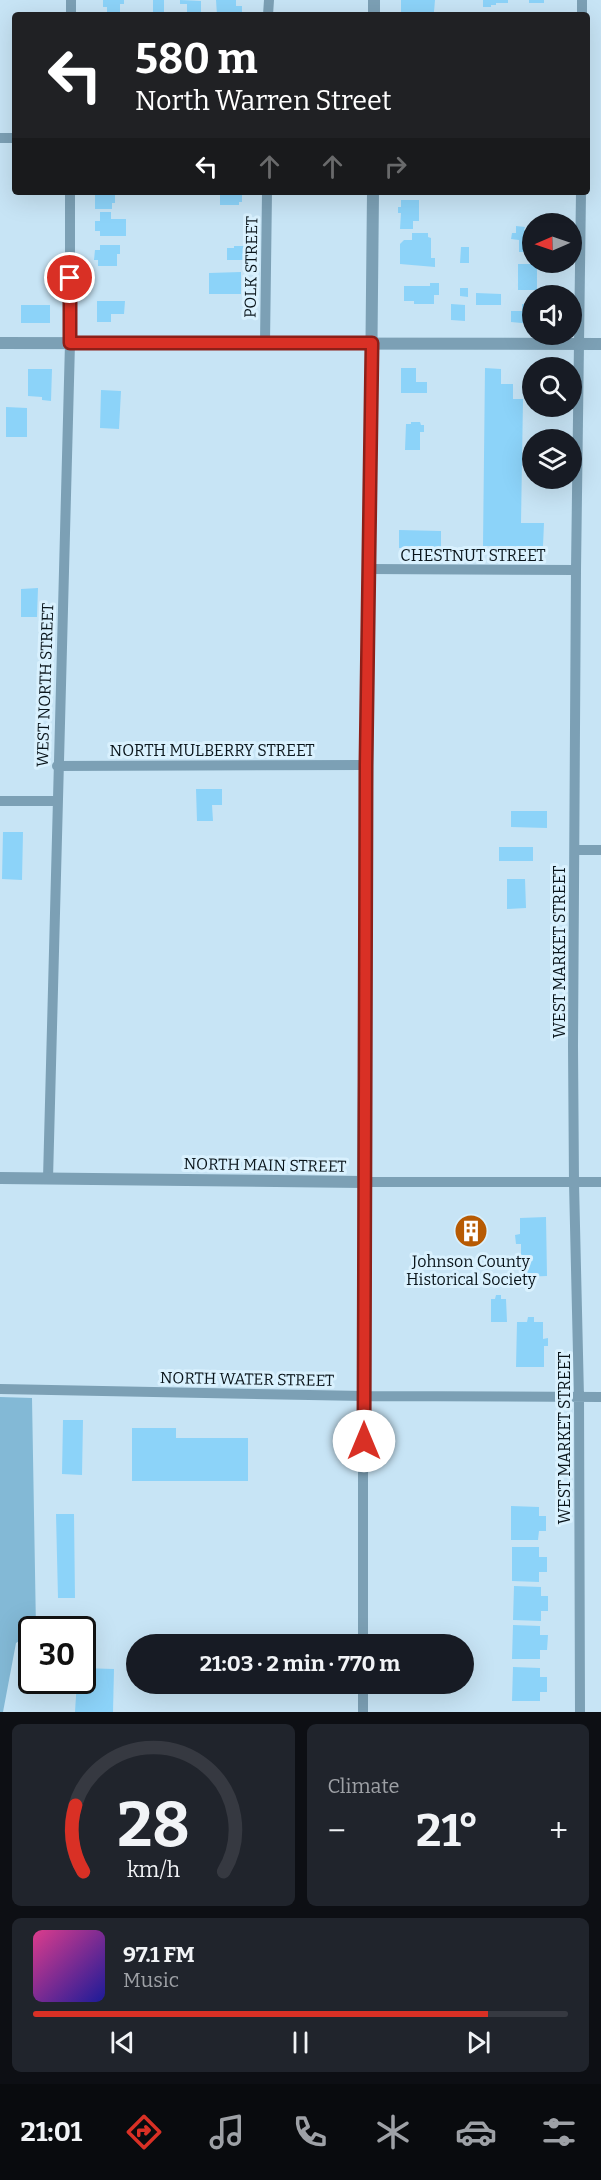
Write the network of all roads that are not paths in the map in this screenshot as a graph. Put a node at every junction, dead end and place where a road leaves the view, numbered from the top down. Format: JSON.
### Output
{"nodes":[{"id":1,"x":70,"y":195,"type":"edge"},
{"id":2,"x":267,"y":195,"type":"edge"},
{"id":3,"x":373,"y":195,"type":"edge"},
{"id":4,"x":581,"y":195,"type":"edge"},
{"id":5,"x":580,"y":285,"type":"edge"},
{"id":6,"x":0,"y":343,"type":"edge"},
{"id":7,"x":70,"y":343,"type":"junction"},
{"id":8,"x":265,"y":343,"type":"junction"},
{"id":9,"x":372,"y":343,"type":"junction"},
{"id":10,"x":522,"y":344,"type":"edge"},
{"id":11,"x":582,"y":344,"type":"edge"},
{"id":12,"x":601,"y":344,"type":"edge"},
{"id":13,"x":580,"y":345,"type":"edge"},
{"id":14,"x":369,"y":569,"type":"junction"},
{"id":15,"x":576,"y":570,"type":"junction"},
{"id":16,"x":57,"y":765,"type":"junction"},
{"id":17,"x":366,"y":765,"type":"junction"},
{"id":18,"x":0,"y":801,"type":"edge"},
{"id":19,"x":57,"y":801,"type":"junction"},
{"id":20,"x":575,"y":850,"type":"junction"},
{"id":21,"x":601,"y":850,"type":"edge"},
{"id":22,"x":0,"y":1178,"type":"edge"},
{"id":23,"x":48,"y":1179,"type":"junction"},
{"id":24,"x":363,"y":1182,"type":"junction"},
{"id":25,"x":601,"y":1182,"type":"edge"},
{"id":26,"x":574,"y":1183,"type":"junction"},
{"id":27,"x":0,"y":1389,"type":"edge"},
{"id":28,"x":364,"y":1396,"type":"junction"},
{"id":29,"x":579,"y":1397,"type":"junction"},
{"id":30,"x":601,"y":1397,"type":"edge"},
{"id":31,"x":363,"y":1634,"type":"edge"},
{"id":32,"x":363,"y":1694,"type":"edge"},
{"id":33,"x":363,"y":1712,"type":"edge"},
{"id":34,"x":580,"y":1712,"type":"edge"}],
"edges":[{"from":1,"to":7,"type":"street","name":"WEST NORTH STREET"},
{"from":2,"to":8,"type":"street","name":"POLK STREET"},
{"from":3,"to":9,"type":"street"},
{"from":4,"to":5,"type":"street","name":"WEST MARKET STREET"},
{"from":6,"to":7,"type":"street"},
{"from":7,"to":8,"type":"street"},
{"from":7,"to":16,"type":"street","name":"WEST NORTH STREET"},
{"from":8,"to":9,"type":"street"},
{"from":9,"to":10,"type":"street"},
{"from":9,"to":14,"type":"street"},
{"from":11,"to":12,"type":"street"},
{"from":13,"to":15,"type":"street","name":"WEST MARKET STREET"},
{"from":14,"to":15,"type":"street","name":"CHESTNUT STREET"},
{"from":14,"to":17,"type":"street"},
{"from":15,"to":20,"type":"street","name":"WEST MARKET STREET"},
{"from":16,"to":17,"type":"street","name":"NORTH MULBERRY STREET"},
{"from":16,"to":19,"type":"street","name":"WEST NORTH STREET"},
{"from":17,"to":24,"type":"street"},
{"from":18,"to":19,"type":"street"},
{"from":19,"to":23,"type":"street","name":"WEST NORTH STREET"},
{"from":20,"to":21,"type":"street"},
{"from":20,"to":26,"type":"street","name":"WEST MARKET STREET"},
{"from":22,"to":23,"type":"street","name":"NORTH MAIN STREET"},
{"from":23,"to":24,"type":"street","name":"NORTH MAIN STREET"},
{"from":24,"to":26,"type":"street","name":"NORTH MAIN STREET"},
{"from":24,"to":28,"type":"street"},
{"from":25,"to":26,"type":"street","name":"NORTH MAIN STREET"},
{"from":26,"to":29,"type":"street","name":"WEST MARKET STREET"},
{"from":27,"to":28,"type":"street","name":"NORTH WATER STREET"},
{"from":28,"to":29,"type":"street","name":"NORTH WATER STREET"},
{"from":28,"to":31,"type":"street"},
{"from":29,"to":30,"type":"street","name":"NORTH WATER STREET"},
{"from":29,"to":34,"type":"street","name":"WEST MARKET STREET"},
{"from":32,"to":33,"type":"street"}]}
